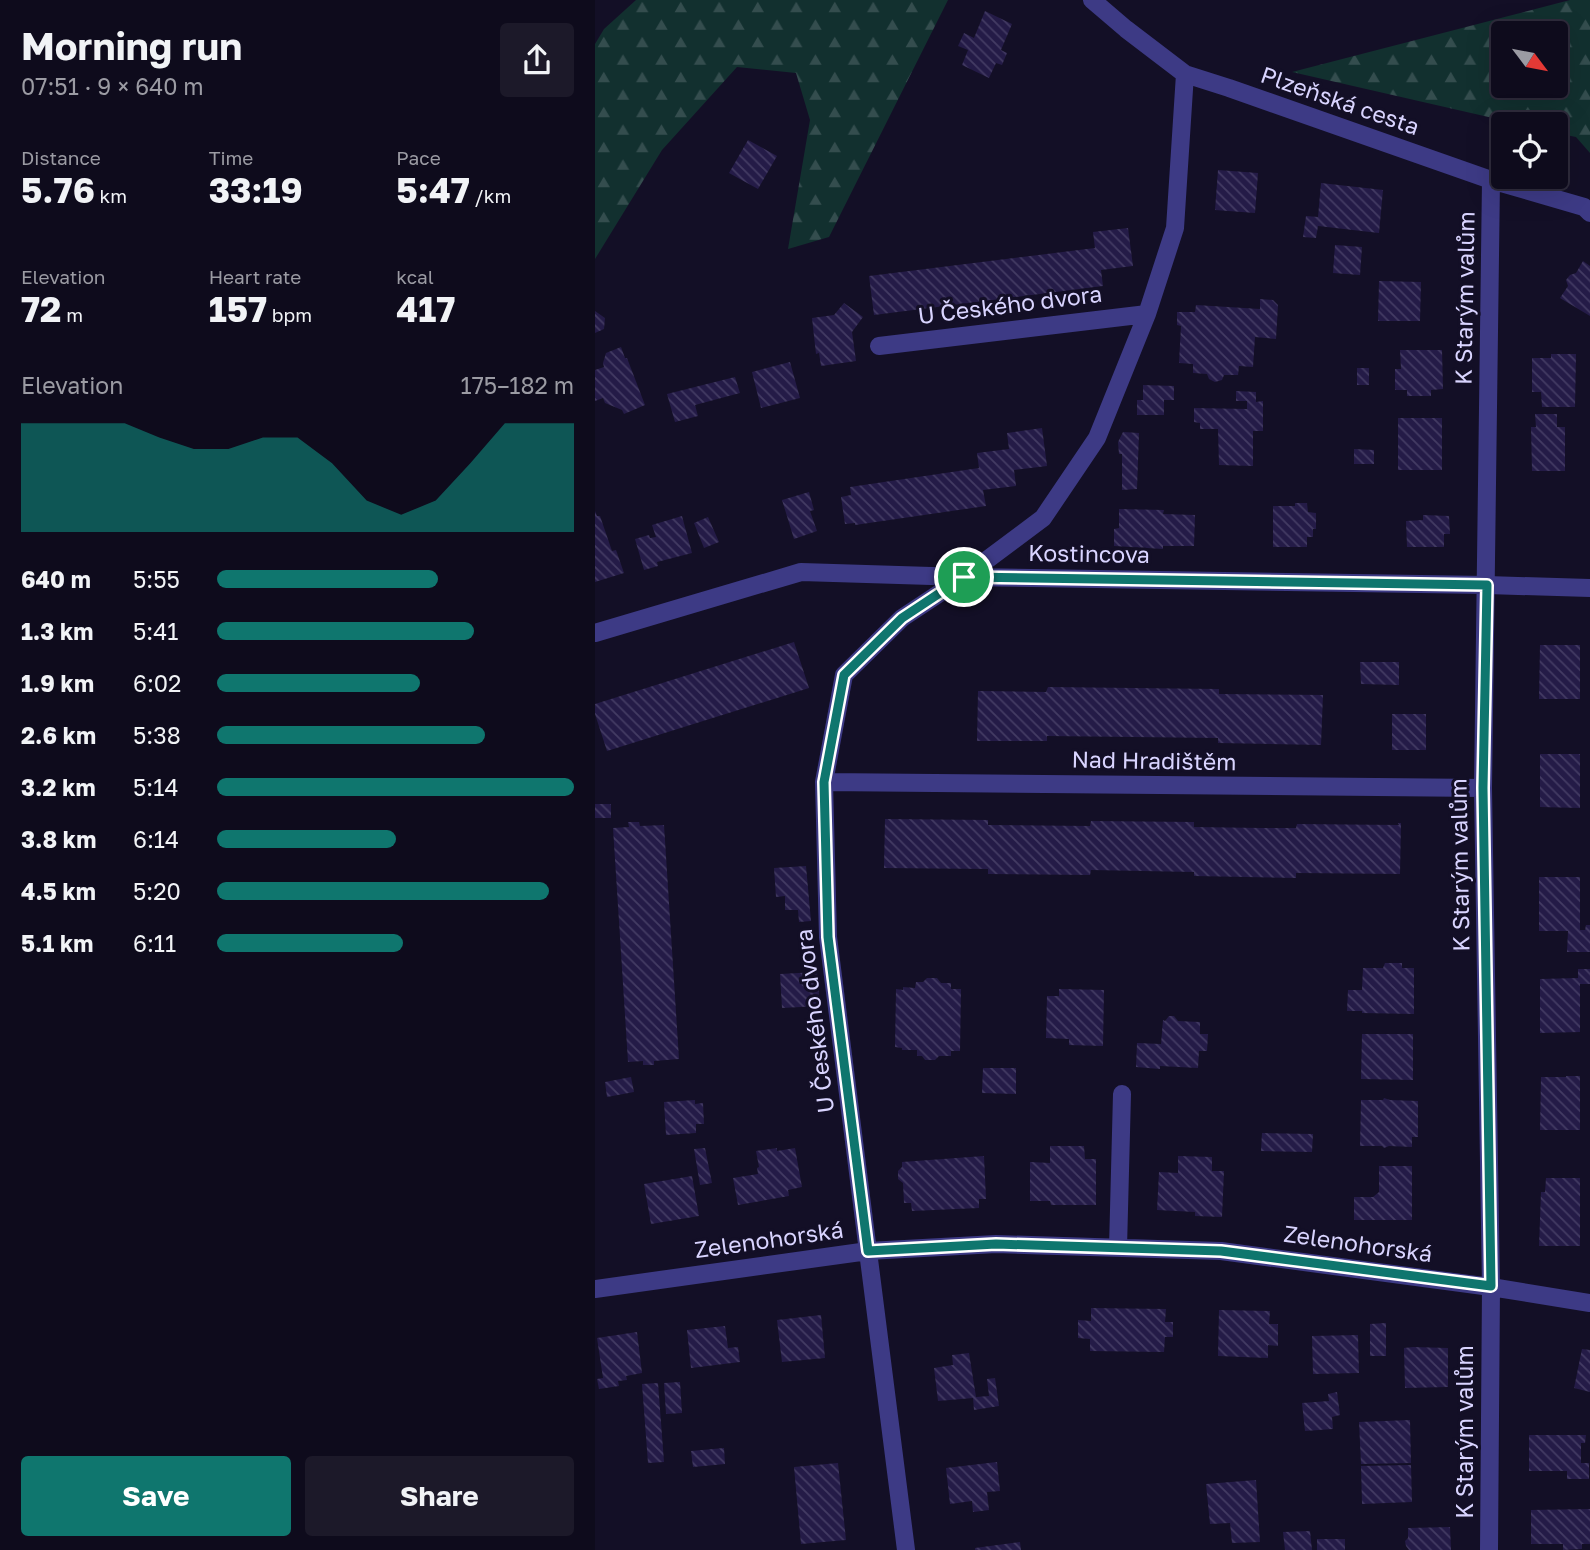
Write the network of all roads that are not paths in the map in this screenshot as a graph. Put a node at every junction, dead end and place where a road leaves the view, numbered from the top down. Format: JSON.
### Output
{"nodes":[{"id":1,"x":1092,"y":0,"type":"edge"},
{"id":2,"x":1185,"y":74,"type":"junction"},
{"id":3,"x":1491,"y":180,"type":"joint"},
{"id":4,"x":1522,"y":189,"type":"edge"},
{"id":5,"x":1590,"y":213,"type":"edge"},
{"id":6,"x":1147,"y":314,"type":"junction"},
{"id":7,"x":879,"y":346,"type":"dead end"},
{"id":8,"x":964,"y":577,"type":"junction"},
{"id":9,"x":1487,"y":585,"type":"junction"},
{"id":10,"x":1590,"y":588,"type":"edge"},
{"id":11,"x":595,"y":632,"type":"edge"},
{"id":12,"x":824,"y":782,"type":"junction"},
{"id":13,"x":1483,"y":788,"type":"junction"},
{"id":14,"x":1122,"y":1094,"type":"dead end"},
{"id":15,"x":1118,"y":1248,"type":"junction"},
{"id":16,"x":868,"y":1251,"type":"junction"},
{"id":17,"x":1491,"y":1286,"type":"junction"},
{"id":18,"x":595,"y":1289,"type":"edge"},
{"id":19,"x":1590,"y":1303,"type":"edge"},
{"id":20,"x":907,"y":1550,"type":"edge"},
{"id":21,"x":1489,"y":1550,"type":"edge"}],
"edges":[{"from":1,"to":2,"type":"street","name":"Plzeňská cesta"},
{"from":2,"to":3,"type":"street","name":"Plzeňská cesta"},
{"from":2,"to":6,"type":"street","name":"U Českého dvora"},
{"from":3,"to":9,"type":"street","name":"K Starým valům"},
{"from":4,"to":5,"type":"street","name":"Plzeňská cesta"},
{"from":6,"to":7,"type":"street","name":"U Českého dvora"},
{"from":6,"to":8,"type":"street","name":"U Českého dvora"},
{"from":8,"to":9,"type":"street","name":"Kostincova"},
{"from":8,"to":11,"type":"street","name":"Kostincova"},
{"from":8,"to":12,"type":"street","name":"U Českého dvora"},
{"from":9,"to":10,"type":"street","name":"Kostincova"},
{"from":9,"to":13,"type":"street","name":"K Starým valům"},
{"from":12,"to":13,"type":"street","name":"Nad Hradištěm"},
{"from":12,"to":16,"type":"street","name":"U Českého dvora"},
{"from":13,"to":17,"type":"street","name":"K Starým valům"},
{"from":14,"to":15,"type":"street"},
{"from":15,"to":16,"type":"street","name":"Zelenohorská"},
{"from":15,"to":17,"type":"street","name":"Zelenohorská"},
{"from":16,"to":18,"type":"street","name":"Zelenohorská"},
{"from":16,"to":20,"type":"street","name":"U Českého dvora"},
{"from":17,"to":19,"type":"street","name":"Zelenohorská"},
{"from":17,"to":21,"type":"street","name":"K Starým valům"}]}
